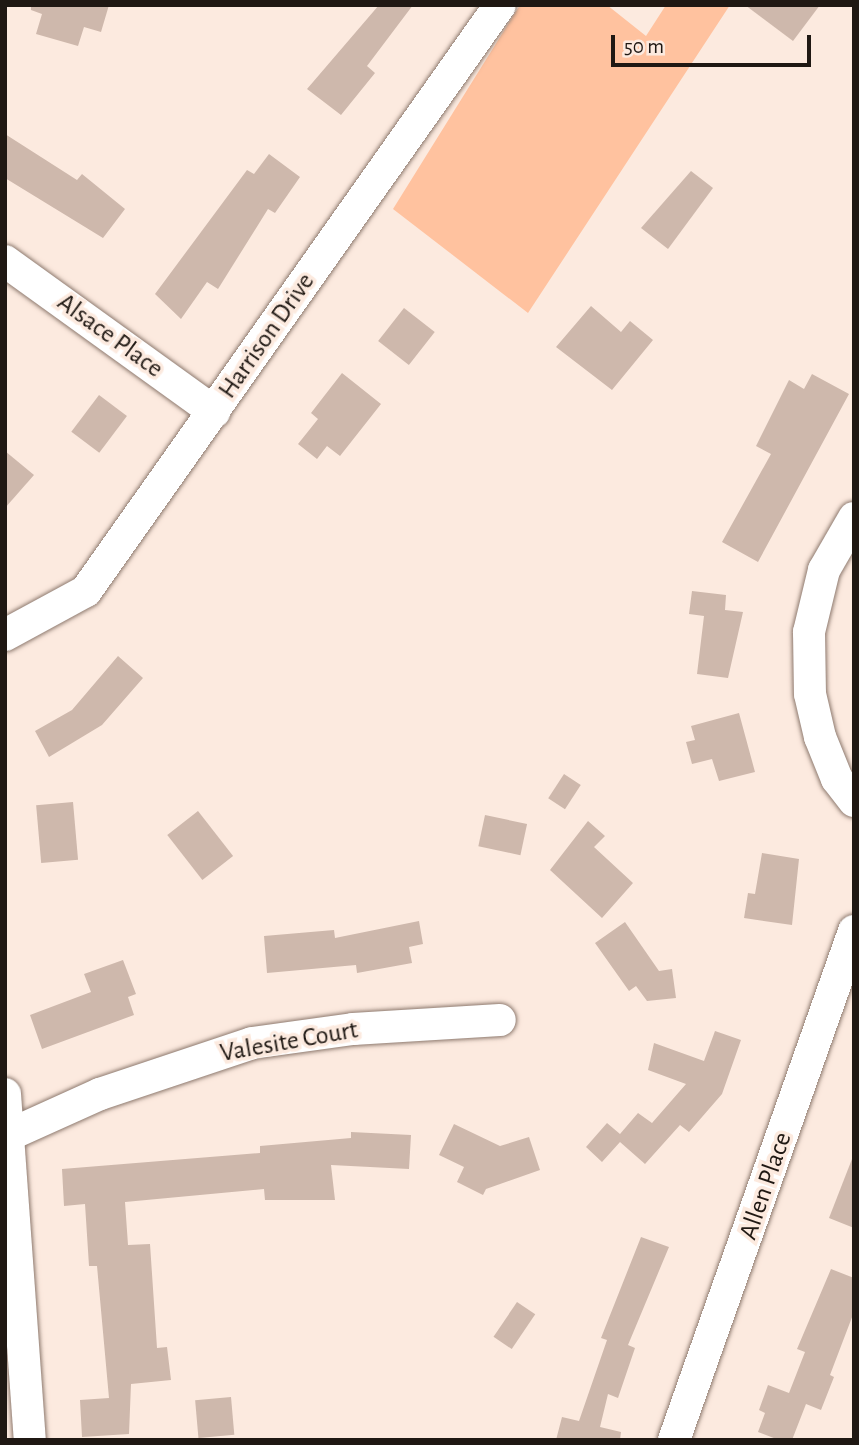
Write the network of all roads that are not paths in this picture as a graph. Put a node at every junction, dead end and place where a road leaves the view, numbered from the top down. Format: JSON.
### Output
{"nodes":[{"id":1,"x":500,"y":5,"type":"edge"},
{"id":2,"x":5,"y":261,"type":"edge"},
{"id":3,"x":214,"y":412,"type":"junction"},
{"id":4,"x":854,"y":518,"type":"edge"},
{"id":5,"x":5,"y":635,"type":"edge"},
{"id":6,"x":854,"y":801,"type":"edge"},
{"id":7,"x":854,"y":931,"type":"edge"},
{"id":8,"x":500,"y":1020,"type":"dead end"},
{"id":9,"x":5,"y":1094,"type":"edge"},
{"id":10,"x":9,"y":1135,"type":"junction"},
{"id":11,"x":30,"y":1440,"type":"edge"},
{"id":12,"x":674,"y":1440,"type":"edge"}],
"edges":[{"from":1,"to":3,"type":"street","name":"Harrison Drive"},
{"from":2,"to":3,"type":"street","name":"Alsace Place"},
{"from":3,"to":5,"type":"street","name":"Harrison Drive"},
{"from":4,"to":6,"type":"street"},
{"from":7,"to":12,"type":"street","name":"Allen Place"},
{"from":8,"to":10,"type":"street","name":"Valesite Court"},
{"from":9,"to":10,"type":"street"},
{"from":10,"to":11,"type":"street"}]}
